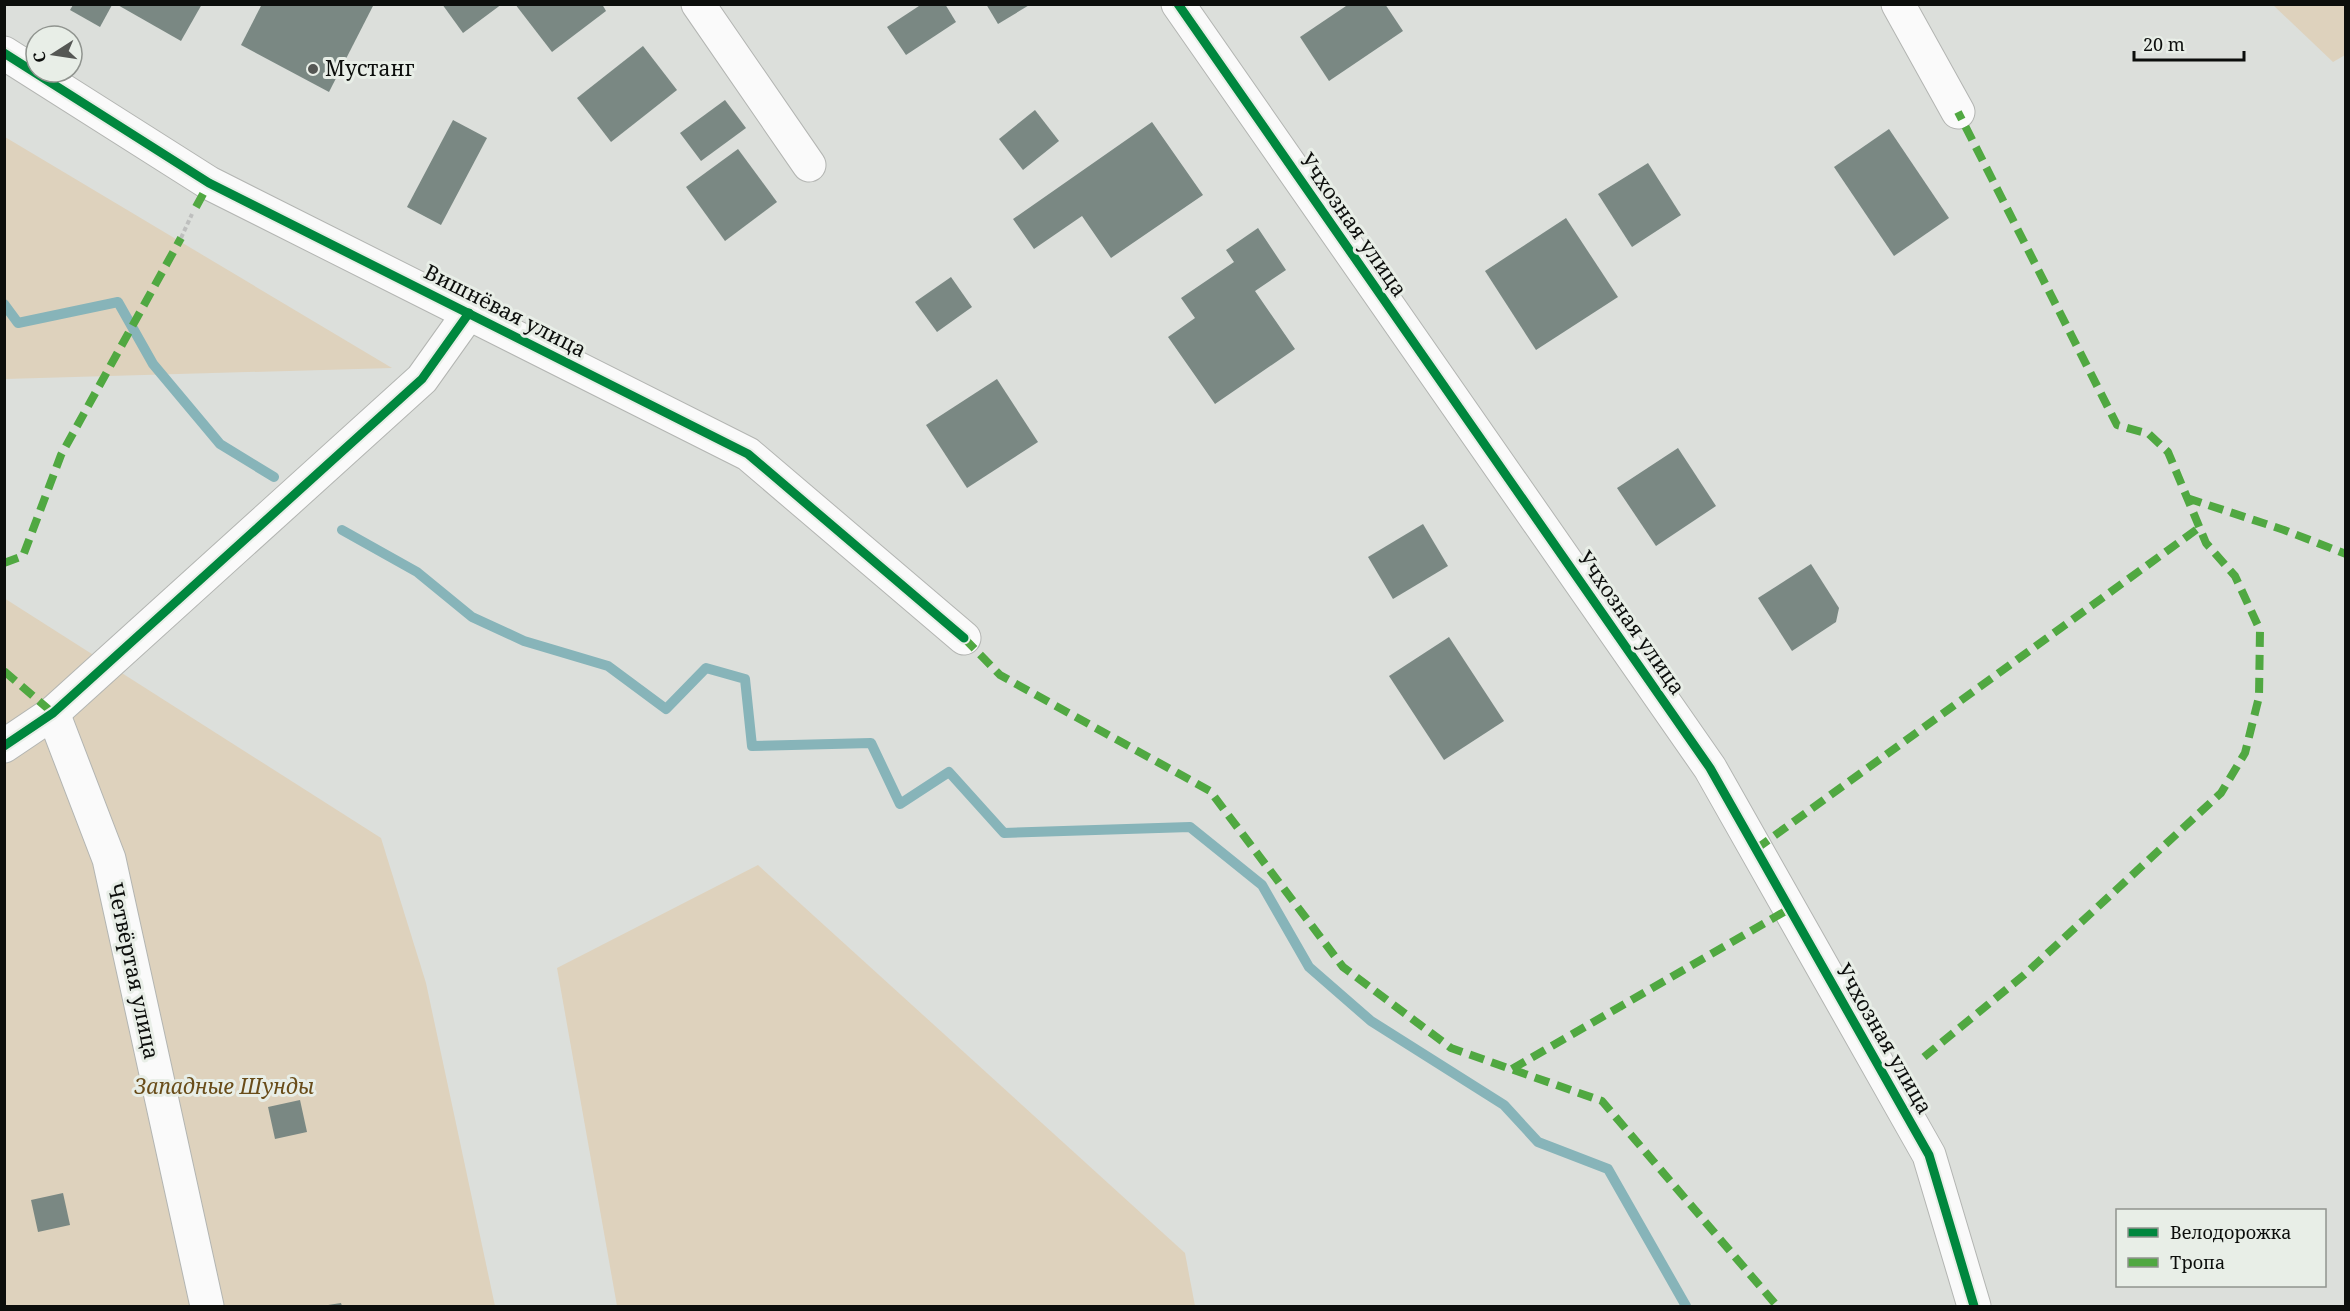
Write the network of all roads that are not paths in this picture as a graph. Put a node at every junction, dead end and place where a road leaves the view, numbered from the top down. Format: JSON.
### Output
{"nodes":[{"id":1,"x":698,"y":4,"type":"edge"},
{"id":2,"x":1178,"y":4,"type":"edge"},
{"id":3,"x":1898,"y":4,"type":"edge"},
{"id":4,"x":4,"y":53,"type":"edge"},
{"id":5,"x":1958,"y":112,"type":"dead end"},
{"id":6,"x":809,"y":165,"type":"dead end"},
{"id":7,"x":470,"y":313,"type":"junction"},
{"id":8,"x":964,"y":638,"type":"dead end"},
{"id":9,"x":53,"y":713,"type":"junction"},
{"id":10,"x":4,"y":746,"type":"edge"},
{"id":11,"x":207,"y":1306,"type":"edge"},
{"id":12,"x":1974,"y":1306,"type":"edge"}],
"edges":[{"from":1,"to":6,"type":"street"},
{"from":2,"to":12,"type":"street","name":"Учхозная улица"},
{"from":3,"to":5,"type":"street"},
{"from":4,"to":7,"type":"street","name":"Вишнёвая улица"},
{"from":7,"to":8,"type":"street","name":"Вишнёвая улица"},
{"from":7,"to":9,"type":"street"},
{"from":9,"to":10,"type":"street"},
{"from":9,"to":11,"type":"street","name":"Четвёртая улица"}]}
